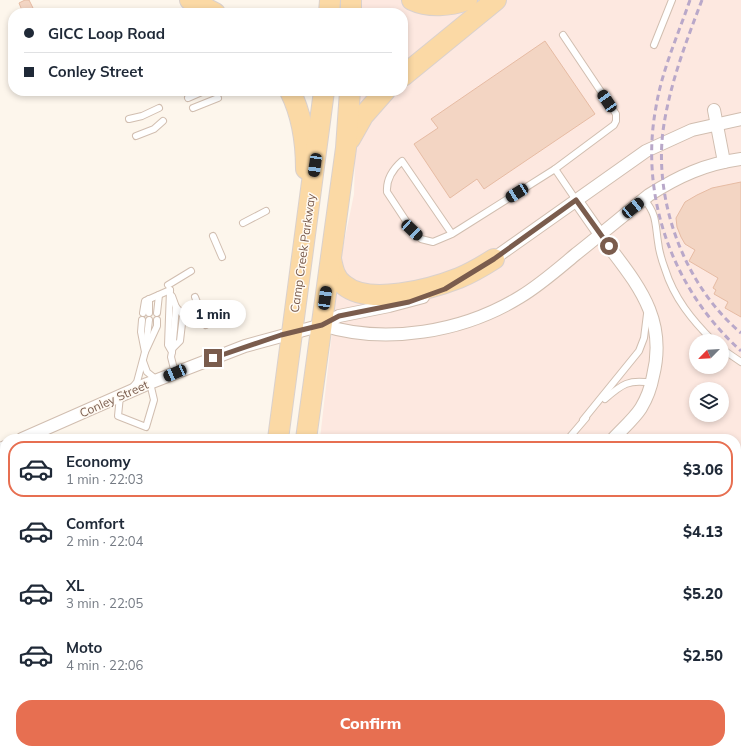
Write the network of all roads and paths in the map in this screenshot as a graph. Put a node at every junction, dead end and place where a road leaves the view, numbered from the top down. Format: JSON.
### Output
{"nodes":[{"id":1,"x":190,"y":0,"type":"edge"},
{"id":2,"x":412,"y":0,"type":"edge"},
{"id":3,"x":467,"y":0,"type":"edge"},
{"id":4,"x":496,"y":0,"type":"edge"},
{"id":5,"x":672,"y":0,"type":"edge"},
{"id":6,"x":205,"y":8,"type":"edge"},
{"id":7,"x":563,"y":35,"type":"dead end"},
{"id":8,"x":654,"y":45,"type":"dead end"},
{"id":9,"x":408,"y":72,"type":"edge"},
{"id":10,"x":193,"y":96,"type":"edge"},
{"id":11,"x":292,"y":96,"type":"edge"},
{"id":12,"x":323,"y":96,"type":"edge"},
{"id":13,"x":350,"y":96,"type":"edge"},
{"id":14,"x":381,"y":96,"type":"edge"},
{"id":15,"x":188,"y":98,"type":"dead end"},
{"id":16,"x":218,"y":98,"type":"dead end"},
{"id":17,"x":159,"y":108,"type":"dead end"},
{"id":18,"x":193,"y":108,"type":"dead end"},
{"id":19,"x":714,"y":110,"type":"dead end"},
{"id":20,"x":128,"y":119,"type":"dead end"},
{"id":21,"x":741,"y":120,"type":"edge"},
{"id":22,"x":164,"y":121,"type":"dead end"},
{"id":23,"x":717,"y":123,"type":"junction"},
{"id":24,"x":136,"y":136,"type":"dead end"},
{"id":25,"x":346,"y":148,"type":"junction"},
{"id":26,"x":741,"y":159,"type":"edge"},
{"id":27,"x":724,"y":162,"type":"junction"},
{"id":28,"x":556,"y":169,"type":"junction"},
{"id":29,"x":644,"y":199,"type":"junction"},
{"id":30,"x":576,"y":200,"type":"junction"},
{"id":31,"x":266,"y":211,"type":"dead end"},
{"id":32,"x":243,"y":223,"type":"dead end"},
{"id":33,"x":452,"y":234,"type":"junction"},
{"id":34,"x":306,"y":235,"type":"junction"},
{"id":35,"x":600,"y":235,"type":"junction"},
{"id":36,"x":213,"y":236,"type":"dead end"},
{"id":37,"x":222,"y":257,"type":"dead end"},
{"id":38,"x":331,"y":258,"type":"junction"},
{"id":39,"x":494,"y":259,"type":"junction"},
{"id":40,"x":191,"y":271,"type":"dead end"},
{"id":41,"x":169,"y":288,"type":"junction"},
{"id":42,"x":159,"y":295,"type":"junction"},
{"id":43,"x":195,"y":297,"type":"dead end"},
{"id":44,"x":644,"y":297,"type":"junction"},
{"id":45,"x":206,"y":325,"type":"dead end"},
{"id":46,"x":322,"y":325,"type":"junction"},
{"id":47,"x":293,"y":332,"type":"junction"},
{"id":48,"x":706,"y":334,"type":"edge"},
{"id":49,"x":145,"y":352,"type":"junction"},
{"id":50,"x":172,"y":352,"type":"junction"},
{"id":51,"x":729,"y":354,"type":"edge"},
{"id":52,"x":143,"y":361,"type":"junction"},
{"id":53,"x":741,"y":362,"type":"edge"},
{"id":54,"x":192,"y":366,"type":"junction"},
{"id":55,"x":175,"y":373,"type":"junction"},
{"id":56,"x":153,"y":382,"type":"junction"},
{"id":57,"x":652,"y":382,"type":"junction"},
{"id":58,"x":123,"y":395,"type":"junction"},
{"id":59,"x":583,"y":420,"type":"junction"},
{"id":60,"x":33,"y":434,"type":"edge"},
{"id":61,"x":279,"y":434,"type":"edge"},
{"id":62,"x":307,"y":434,"type":"edge"},
{"id":63,"x":572,"y":434,"type":"edge"},
{"id":64,"x":618,"y":434,"type":"edge"}],
"edges":[{"from":1,"to":6,"type":"main road"},
{"from":2,"to":3,"type":"main road"},
{"from":4,"to":9,"type":"main road"},
{"from":5,"to":8,"type":"lane"},
{"from":7,"to":28,"type":"lane"},
{"from":10,"to":15,"type":"lane"},
{"from":11,"to":34,"type":"main road"},
{"from":12,"to":34,"type":"main road","name":"Camp Creek Parkway"},
{"from":13,"to":25,"type":"main road"},
{"from":14,"to":25,"type":"main road"},
{"from":16,"to":18,"type":"lane"},
{"from":17,"to":20,"type":"lane"},
{"from":19,"to":23,"type":"street"},
{"from":21,"to":23,"type":"street","name":"Conley Street"},
{"from":22,"to":24,"type":"lane"},
{"from":23,"to":27,"type":"street"},
{"from":23,"to":30,"type":"street","name":"Conley Street"},
{"from":25,"to":38,"type":"main road"},
{"from":26,"to":27,"type":"street"},
{"from":27,"to":29,"type":"street"},
{"from":28,"to":30,"type":"lane"},
{"from":28,"to":33,"type":"lane"},
{"from":29,"to":35,"type":"street"},
{"from":29,"to":48,"type":"lane"},
{"from":30,"to":35,"type":"street"},
{"from":30,"to":39,"type":"street","name":"Conley Street"},
{"from":31,"to":32,"type":"lane"},
{"from":33,"to":33,"type":"lane"},
{"from":34,"to":47,"type":"main road","name":"Camp Creek Parkway"},
{"from":35,"to":44,"type":"street"},
{"from":35,"to":46,"type":"street"},
{"from":36,"to":37,"type":"lane"},
{"from":38,"to":39,"type":"main road"},
{"from":38,"to":46,"type":"main road"},
{"from":39,"to":46,"type":"street","name":"Conley Street"},
{"from":40,"to":41,"type":"lane"},
{"from":41,"to":42,"type":"lane"},
{"from":41,"to":50,"type":"lane"},
{"from":41,"to":50,"type":"lane"},
{"from":42,"to":49,"type":"lane"},
{"from":42,"to":49,"type":"lane"},
{"from":43,"to":45,"type":"lane"},
{"from":44,"to":57,"type":"street"},
{"from":44,"to":59,"type":"lane"},
{"from":46,"to":47,"type":"street","name":"Conley Street"},
{"from":46,"to":62,"type":"main road"},
{"from":47,"to":54,"type":"street","name":"Conley Street"},
{"from":47,"to":61,"type":"main road","name":"Camp Creek Parkway"},
{"from":49,"to":52,"type":"lane"},
{"from":50,"to":54,"type":"lane"},
{"from":50,"to":55,"type":"lane"},
{"from":51,"to":53,"type":"lane"},
{"from":52,"to":56,"type":"lane"},
{"from":52,"to":58,"type":"lane"},
{"from":54,"to":55,"type":"street","name":"Conley Street"},
{"from":55,"to":56,"type":"street","name":"Conley Street"},
{"from":56,"to":58,"type":"street","name":"Conley Street"},
{"from":56,"to":58,"type":"lane"},
{"from":57,"to":59,"type":"lane"},
{"from":57,"to":64,"type":"street"},
{"from":58,"to":60,"type":"street","name":"Conley Street"},
{"from":59,"to":63,"type":"lane"}]}
